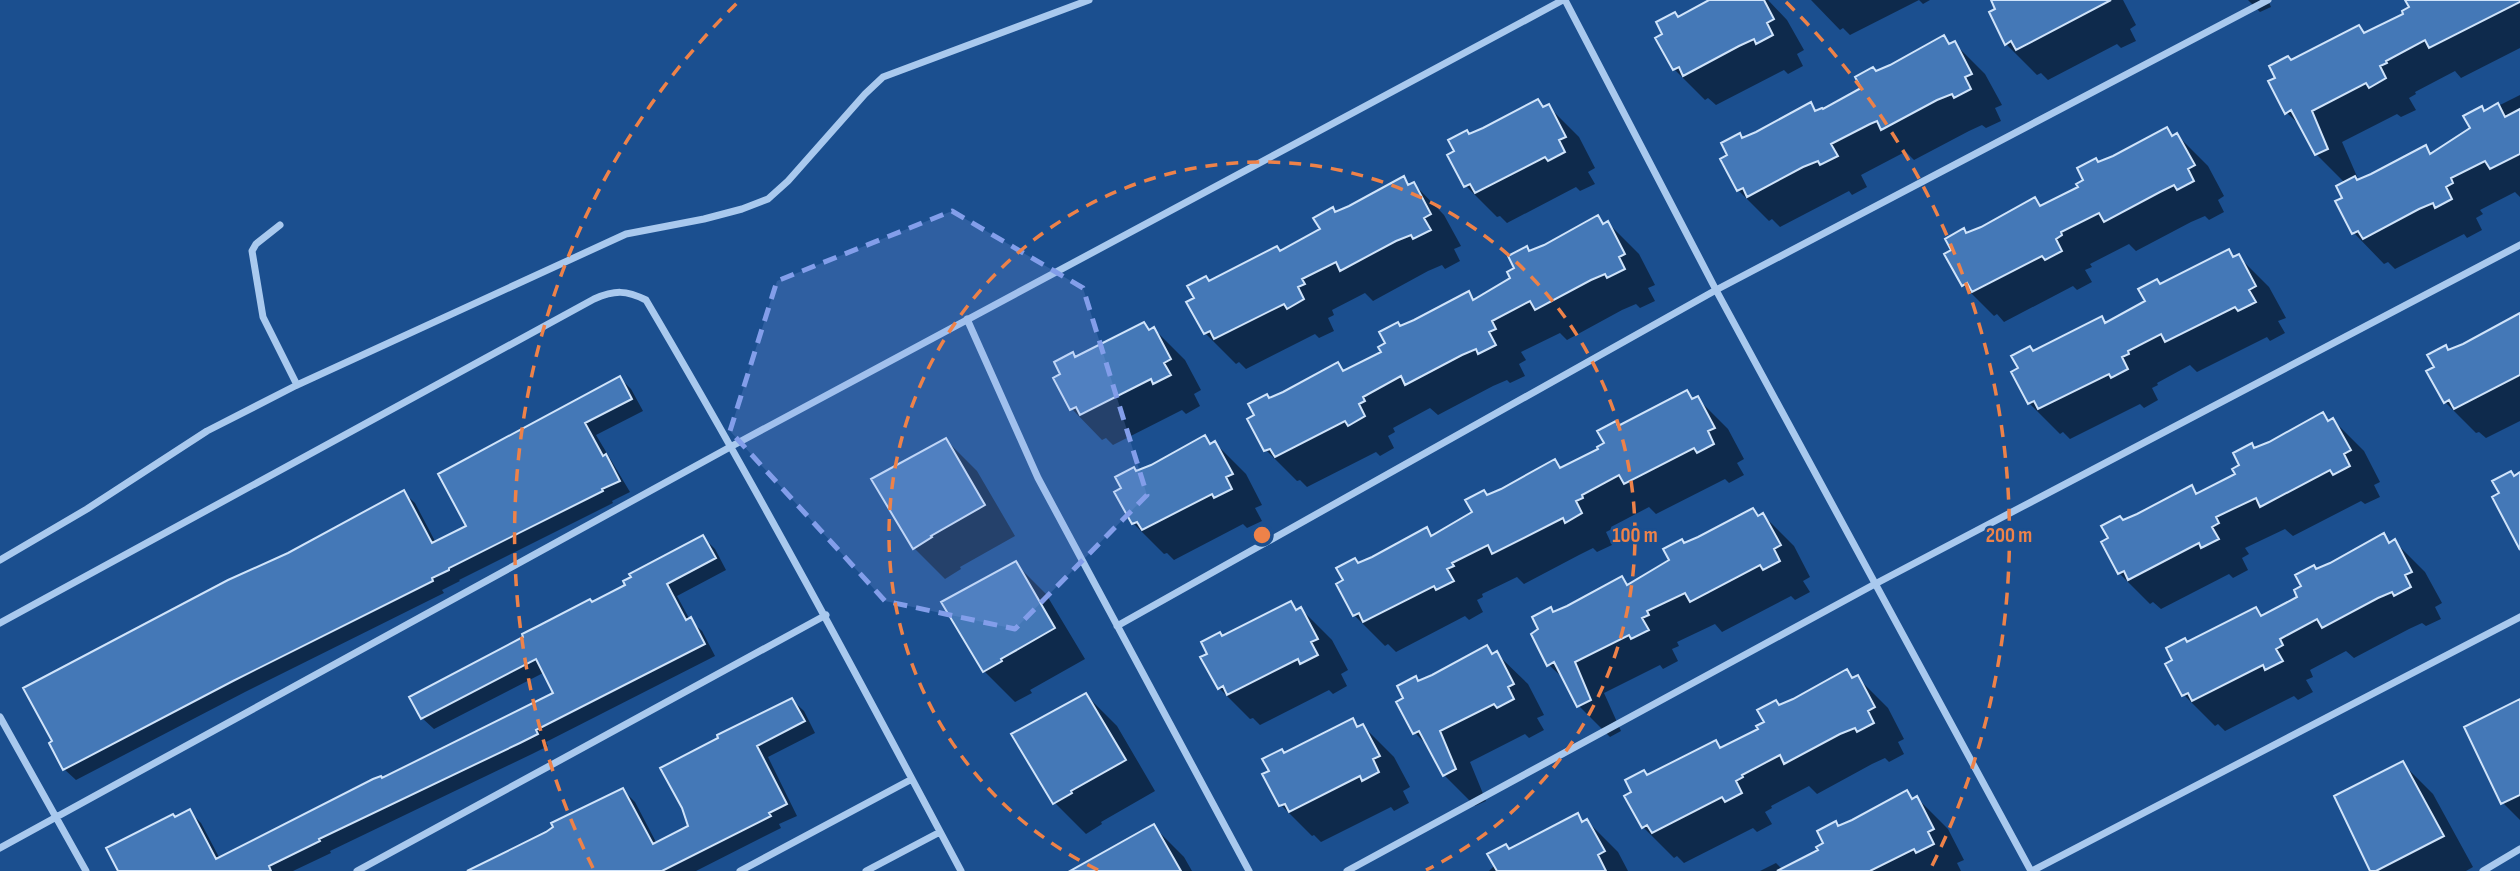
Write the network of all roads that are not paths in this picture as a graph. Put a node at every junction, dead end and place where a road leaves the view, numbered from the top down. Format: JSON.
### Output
{"nodes":[{"id":1,"x":1089,"y":0,"type":"edge"},
{"id":2,"x":1564,"y":0,"type":"edge"},
{"id":3,"x":2268,"y":0,"type":"edge"},
{"id":4,"x":280,"y":225,"type":"dead end"},
{"id":5,"x":2520,"y":245,"type":"edge"},
{"id":6,"x":1716,"y":290,"type":"junction"},
{"id":7,"x":967,"y":319,"type":"junction"},
{"id":8,"x":297,"y":385,"type":"junction"},
{"id":9,"x":732,"y":446,"type":"junction"},
{"id":10,"x":0,"y":560,"type":"edge"},
{"id":11,"x":1875,"y":584,"type":"junction"},
{"id":12,"x":826,"y":615,"type":"junction"},
{"id":13,"x":2520,"y":617,"type":"edge"},
{"id":14,"x":0,"y":622,"type":"edge"},
{"id":15,"x":1117,"y":626,"type":"junction"},
{"id":16,"x":0,"y":717,"type":"edge"},
{"id":17,"x":912,"y":779,"type":"junction"},
{"id":18,"x":56,"y":817,"type":"junction"},
{"id":19,"x":940,"y":832,"type":"junction"},
{"id":20,"x":0,"y":848,"type":"edge"},
{"id":21,"x":2520,"y":849,"type":"edge"},
{"id":22,"x":86,"y":871,"type":"edge"},
{"id":23,"x":357,"y":871,"type":"edge"},
{"id":24,"x":740,"y":871,"type":"edge"},
{"id":25,"x":866,"y":871,"type":"edge"},
{"id":26,"x":961,"y":871,"type":"edge"},
{"id":27,"x":1249,"y":871,"type":"edge"},
{"id":28,"x":1347,"y":871,"type":"edge"},
{"id":29,"x":2031,"y":871,"type":"edge"},
{"id":30,"x":2483,"y":871,"type":"edge"}],
"edges":[{"from":1,"to":8,"type":"street"},
{"from":2,"to":6,"type":"street"},
{"from":2,"to":7,"type":"street"},
{"from":3,"to":6,"type":"street"},
{"from":4,"to":8,"type":"street"},
{"from":5,"to":11,"type":"street"},
{"from":6,"to":11,"type":"street"},
{"from":6,"to":15,"type":"street"},
{"from":7,"to":9,"type":"street"},
{"from":7,"to":15,"type":"street"},
{"from":8,"to":10,"type":"street"},
{"from":9,"to":12,"type":"street"},
{"from":9,"to":14,"type":"street"},
{"from":9,"to":18,"type":"street"},
{"from":11,"to":28,"type":"street"},
{"from":11,"to":29,"type":"street"},
{"from":12,"to":17,"type":"street"},
{"from":12,"to":23,"type":"street"},
{"from":13,"to":29,"type":"street"},
{"from":15,"to":27,"type":"street"},
{"from":16,"to":18,"type":"street"},
{"from":17,"to":19,"type":"street"},
{"from":17,"to":24,"type":"street"},
{"from":18,"to":20,"type":"street"},
{"from":18,"to":22,"type":"street"},
{"from":19,"to":25,"type":"street"},
{"from":19,"to":26,"type":"street"},
{"from":21,"to":30,"type":"street"}]}
